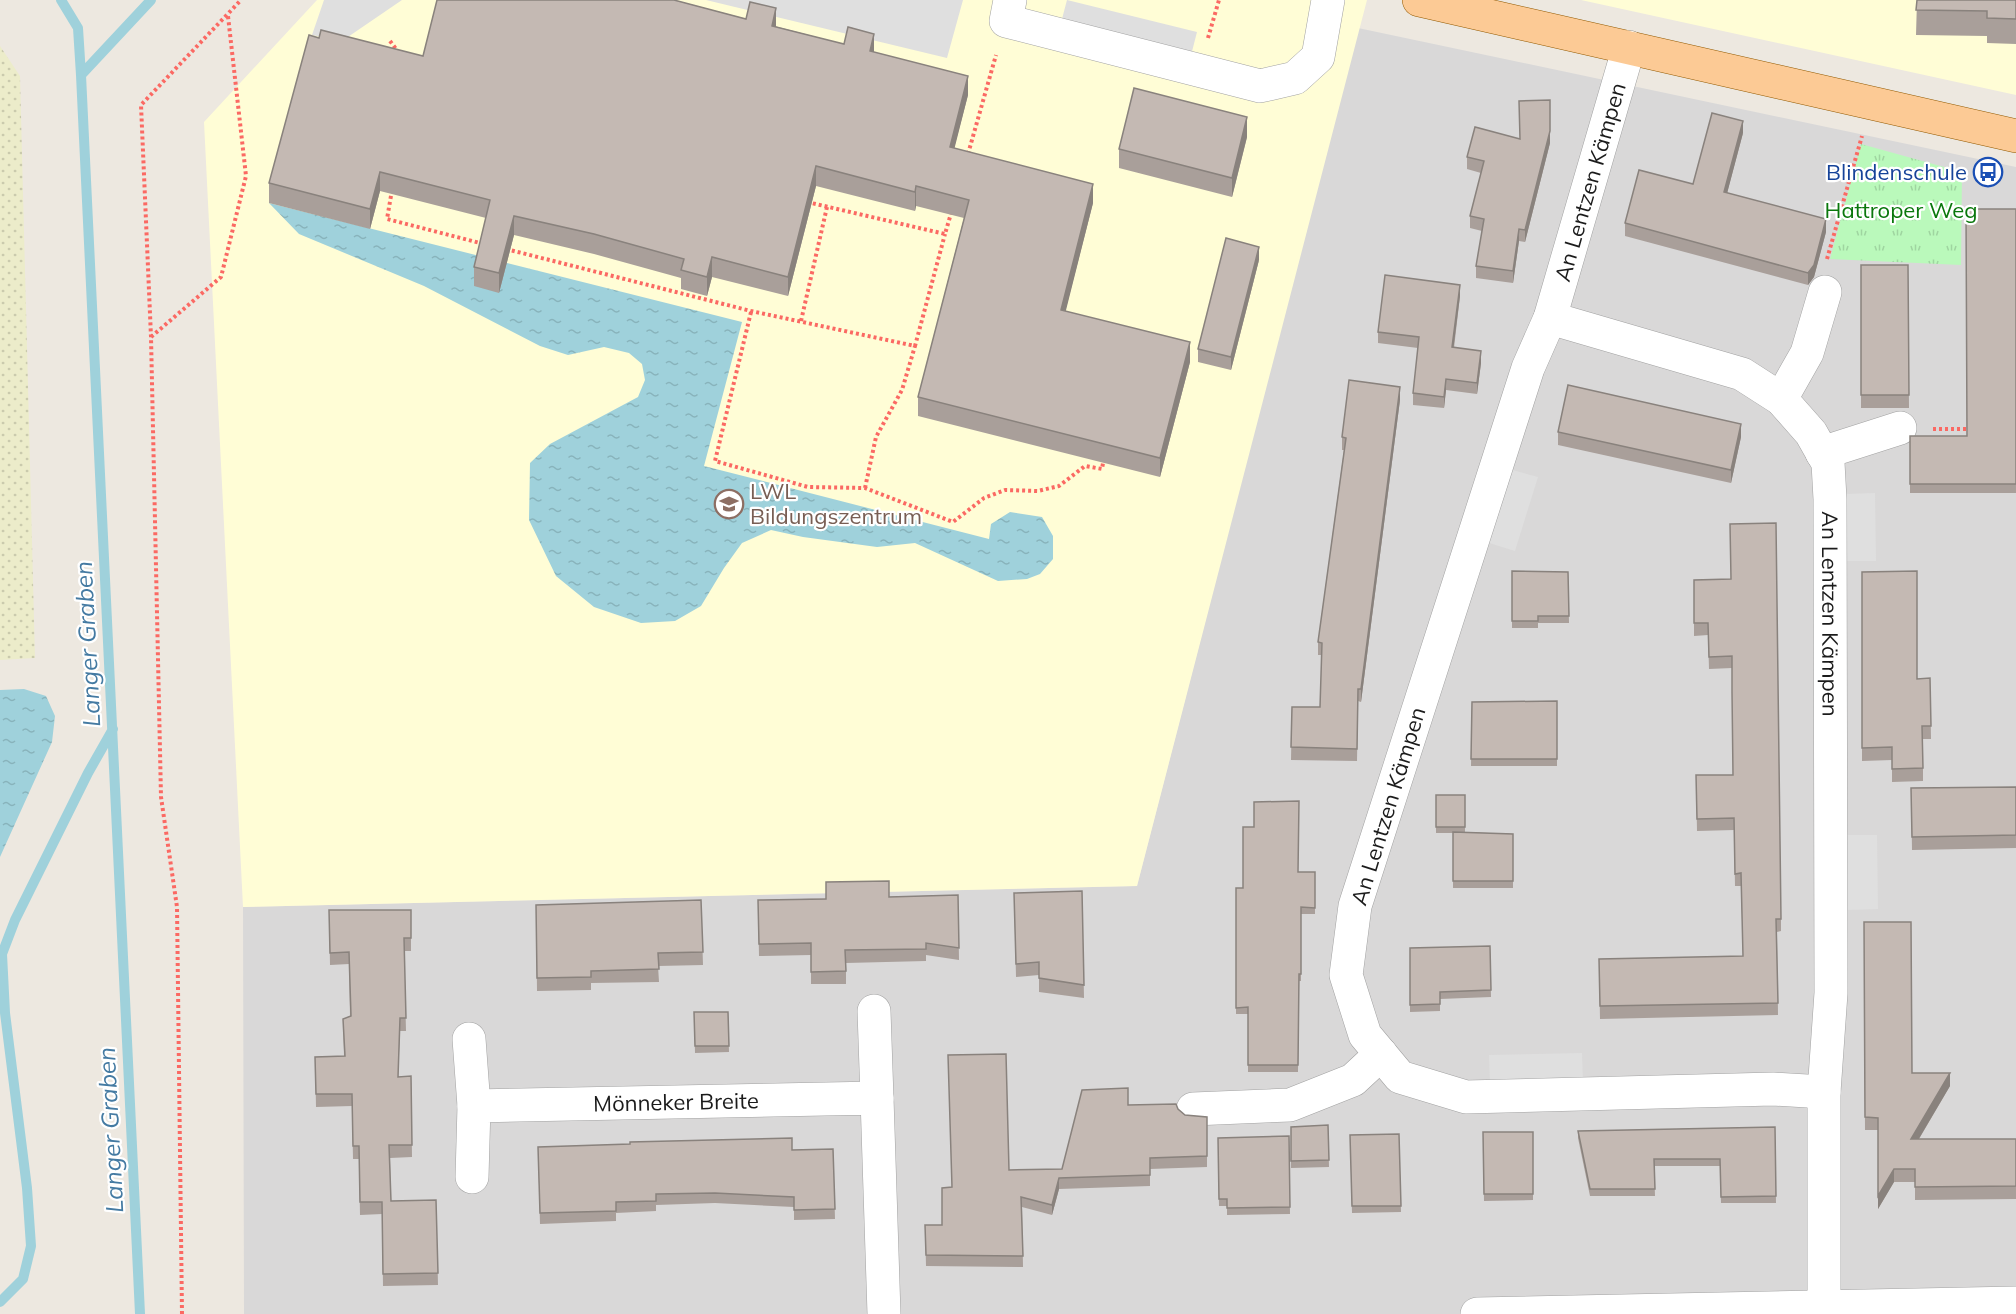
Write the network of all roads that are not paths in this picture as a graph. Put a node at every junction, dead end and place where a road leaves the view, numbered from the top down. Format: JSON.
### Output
{"nodes":[{"id":1,"x":1328,"y":0,"type":"edge"},
{"id":2,"x":1419,"y":0,"type":"edge"},
{"id":3,"x":1008,"y":10,"type":"edge"},
{"id":4,"x":1629,"y":47,"type":"junction"},
{"id":5,"x":2016,"y":136,"type":"edge"},
{"id":6,"x":1825,"y":292,"type":"road end"},
{"id":7,"x":1550,"y":318,"type":"junction"},
{"id":8,"x":1781,"y":399,"type":"junction"},
{"id":9,"x":1900,"y":428,"type":"road end"},
{"id":10,"x":1822,"y":453,"type":"junction"},
{"id":11,"x":874,"y":1011,"type":"dead end"},
{"id":12,"x":469,"y":1040,"type":"dead end"},
{"id":13,"x":1381,"y":1054,"type":"junction"},
{"id":14,"x":1824,"y":1092,"type":"junction"},
{"id":15,"x":877,"y":1098,"type":"junction"},
{"id":16,"x":474,"y":1106,"type":"junction"},
{"id":17,"x":1193,"y":1109,"type":"dead end"},
{"id":18,"x":472,"y":1177,"type":"dead end"},
{"id":19,"x":2016,"y":1303,"type":"edge"},
{"id":20,"x":1824,"y":1310,"type":"edge"},
{"id":21,"x":884,"y":1314,"type":"edge"},
{"id":22,"x":1477,"y":1314,"type":"edge"}],
"edges":[{"from":1,"to":3,"type":"street"},
{"from":2,"to":4,"type":"main road"},
{"from":4,"to":5,"type":"main road"},
{"from":4,"to":7,"type":"street","name":"An Lentzen Kämpen"},
{"from":6,"to":8,"type":"street"},
{"from":7,"to":8,"type":"street","name":"An Lentzen Kämpen"},
{"from":7,"to":13,"type":"street","name":"An Lentzen Kämpen"},
{"from":8,"to":10,"type":"street","name":"An Lentzen Kämpen"},
{"from":9,"to":10,"type":"street"},
{"from":10,"to":14,"type":"street","name":"An Lentzen Kämpen"},
{"from":11,"to":15,"type":"street"},
{"from":12,"to":16,"type":"street"},
{"from":13,"to":14,"type":"street","name":"An Lentzen Kämpen"},
{"from":13,"to":17,"type":"street"},
{"from":14,"to":20,"type":"street","name":"An Lentzen Kämpen"},
{"from":15,"to":16,"type":"street","name":"Mönneker Breite"},
{"from":15,"to":21,"type":"street"},
{"from":16,"to":18,"type":"street"},
{"from":19,"to":20,"type":"street"},
{"from":20,"to":22,"type":"street"}]}
